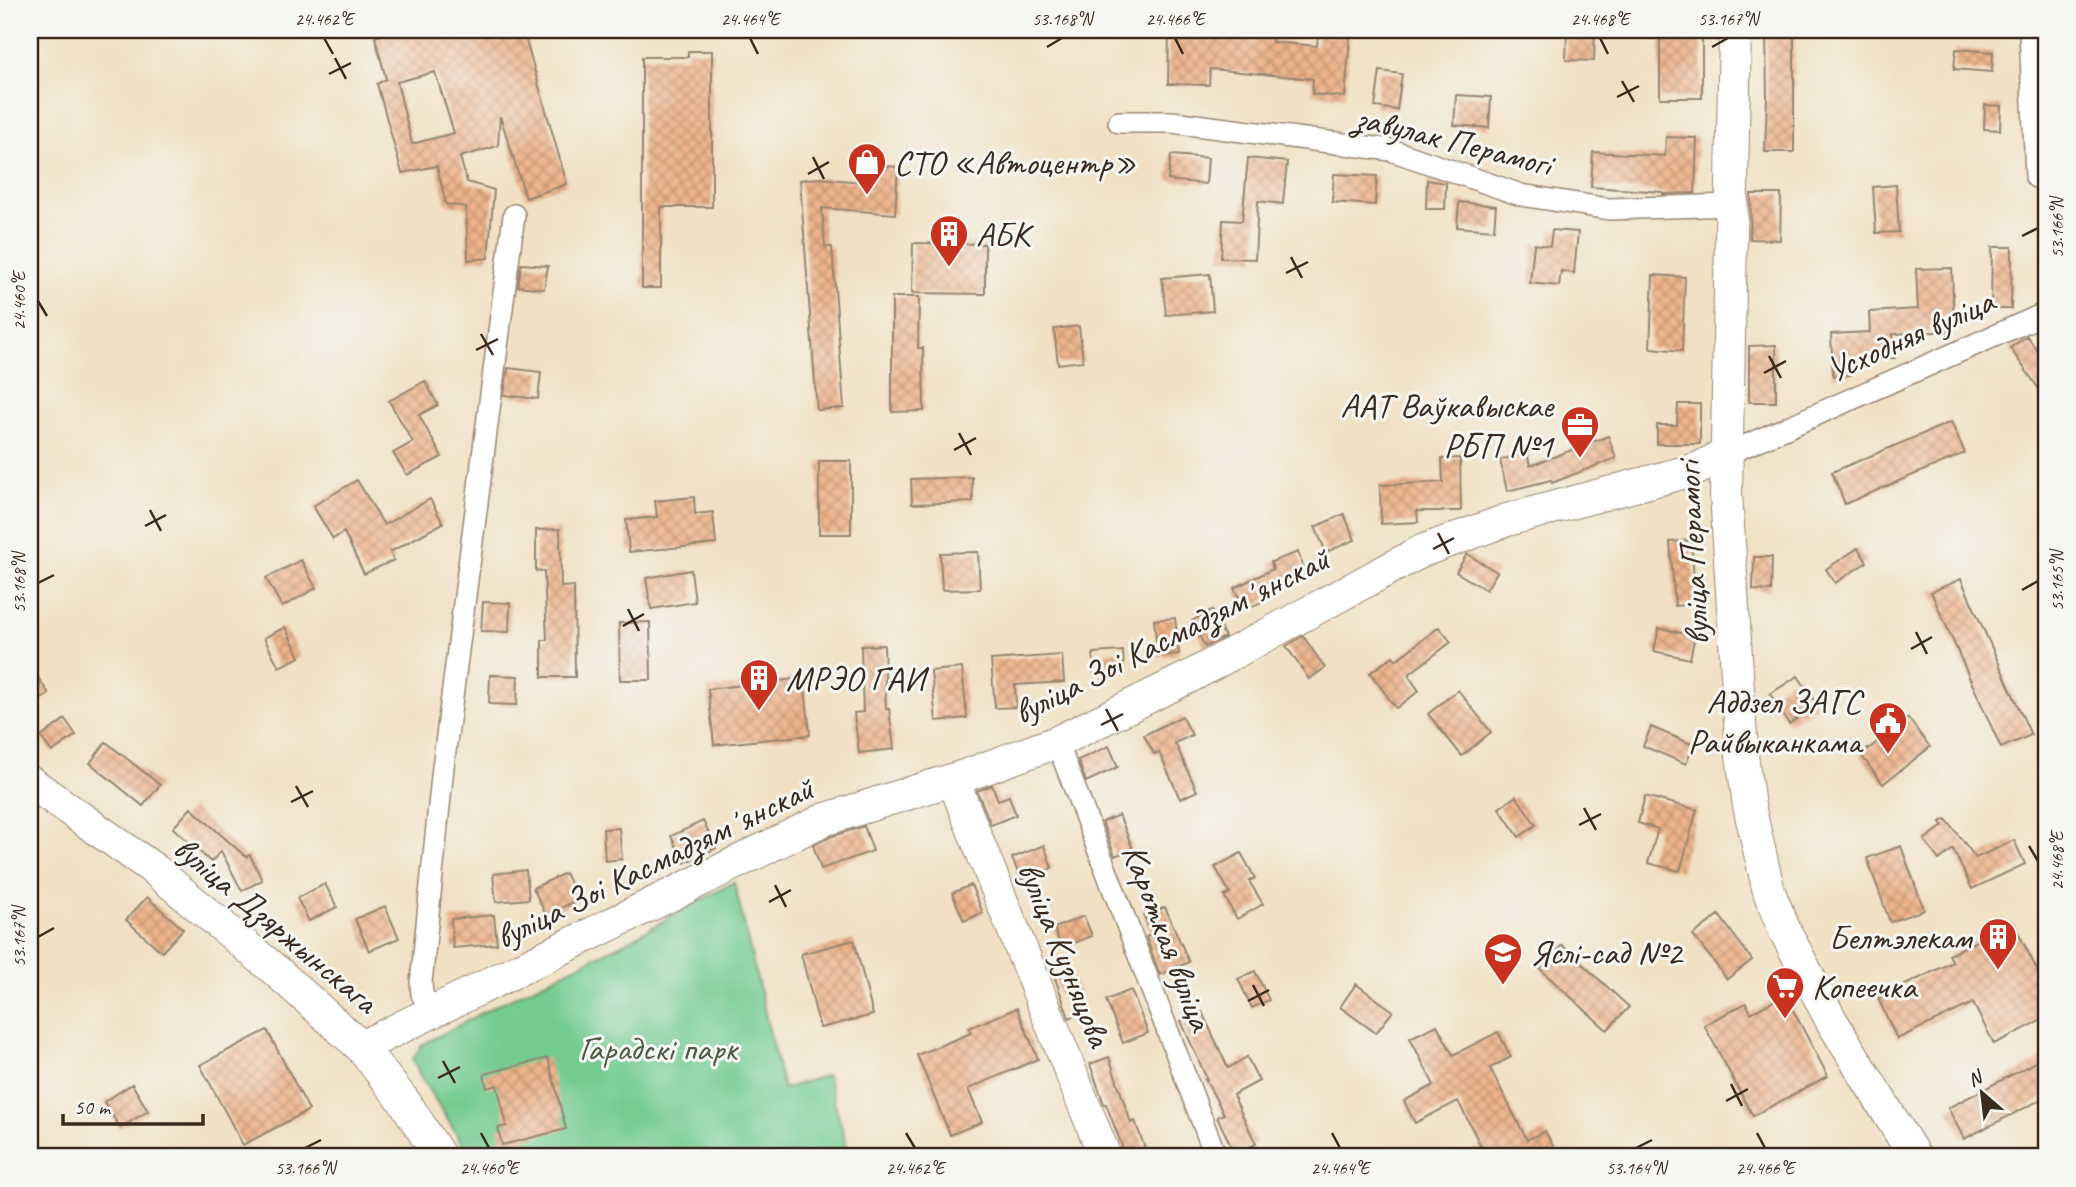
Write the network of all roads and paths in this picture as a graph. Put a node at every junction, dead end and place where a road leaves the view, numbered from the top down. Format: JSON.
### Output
{"nodes":[{"id":1,"x":1735,"y":30,"type":"edge"},
{"id":2,"x":2030,"y":30,"type":"edge"},
{"id":3,"x":1119,"y":122,"type":"dead end"},
{"id":4,"x":2036,"y":177,"type":"dead end"},
{"id":5,"x":1731,"y":205,"type":"junction"},
{"id":6,"x":514,"y":215,"type":"dead end"},
{"id":7,"x":2046,"y":313,"type":"edge"},
{"id":8,"x":1725,"y":455,"type":"junction"},
{"id":9,"x":1057,"y":741,"type":"junction"},
{"id":10,"x":953,"y":780,"type":"junction"},
{"id":11,"x":30,"y":782,"type":"edge"},
{"id":12,"x":432,"y":1013,"type":"junction"},
{"id":13,"x":361,"y":1047,"type":"junction"},
{"id":14,"x":440,"y":1157,"type":"edge"},
{"id":15,"x":1105,"y":1157,"type":"edge"},
{"id":16,"x":1216,"y":1157,"type":"edge"},
{"id":17,"x":1915,"y":1157,"type":"edge"}],
"edges":[{"from":1,"to":5,"type":"street","name":"вуліца Перамогі"},
{"from":2,"to":4,"type":"street"},
{"from":3,"to":5,"type":"street","name":"завулак Перамогі"},
{"from":5,"to":8,"type":"street","name":"вуліца Перамогі"},
{"from":6,"to":12,"type":"street"},
{"from":7,"to":8,"type":"street","name":"Усходняя вуліца"},
{"from":8,"to":9,"type":"street","name":"вуліца Зоі Касмадзямʼянскай"},
{"from":8,"to":17,"type":"street","name":"вуліца Перамогі"},
{"from":9,"to":10,"type":"street","name":"вуліца Зоі Касмадзямʼянскай"},
{"from":9,"to":16,"type":"street","name":"Кароткая вуліца"},
{"from":10,"to":12,"type":"street","name":"вуліца Зоі Касмадзямʼянскай"},
{"from":10,"to":15,"type":"street","name":"вуліца Кузняцова"},
{"from":11,"to":13,"type":"street","name":"вуліца Дзяржынскага"},
{"from":12,"to":13,"type":"street","name":"вуліца Зоі Касмадзямʼянскай"},
{"from":13,"to":14,"type":"street","name":"вуліца Дзяржынскага"}]}
